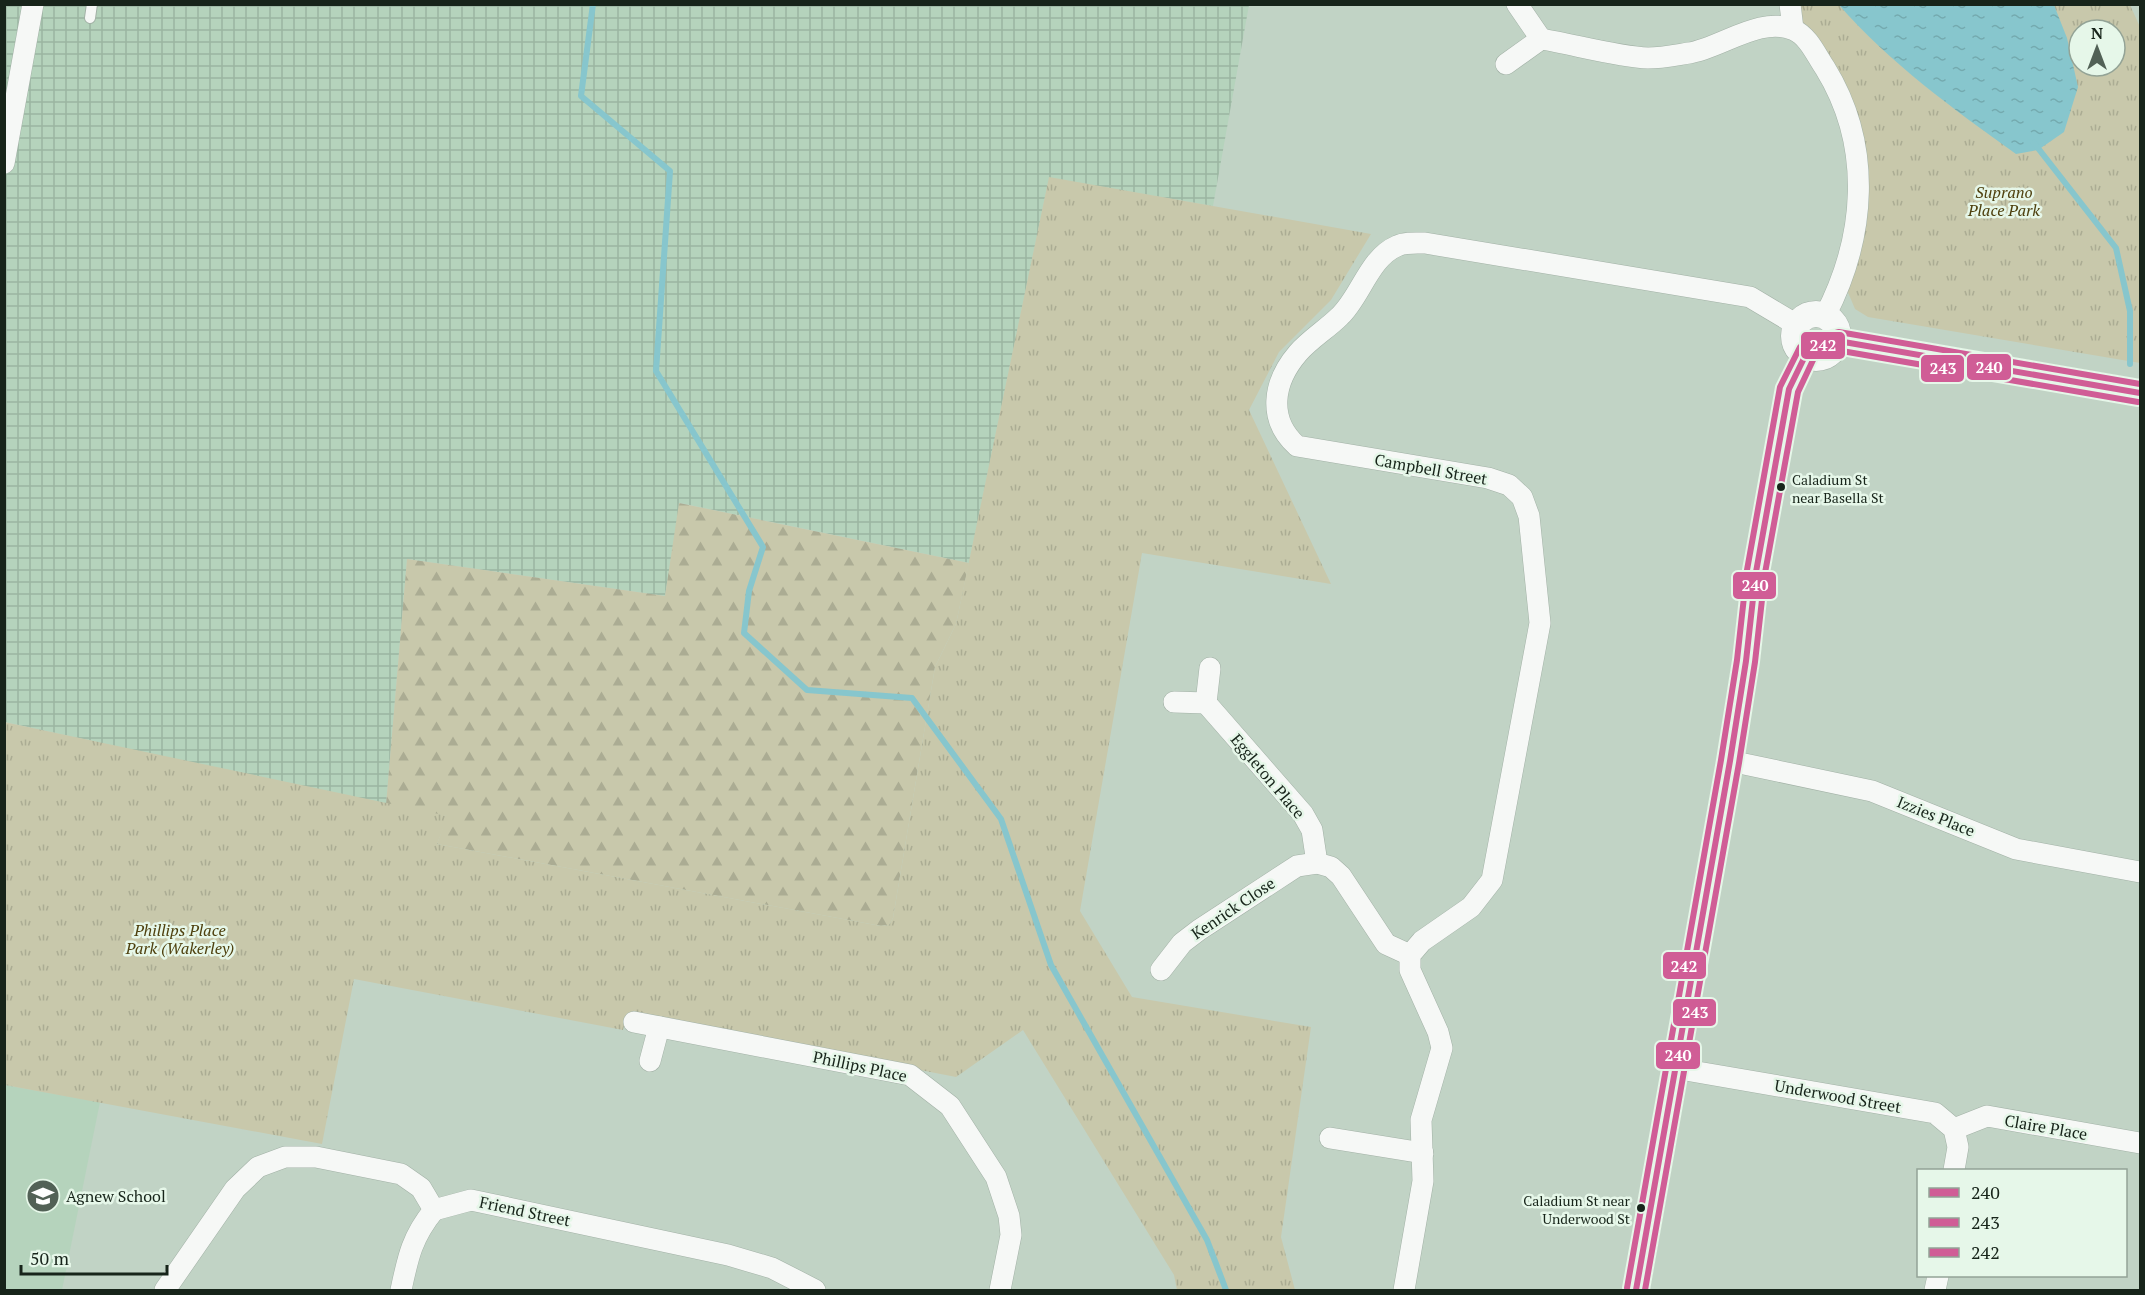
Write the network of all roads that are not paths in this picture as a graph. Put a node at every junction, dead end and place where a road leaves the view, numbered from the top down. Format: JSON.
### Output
{"nodes":[{"id":1,"x":33,"y":4,"type":"edge"},
{"id":2,"x":92,"y":4,"type":"edge"},
{"id":3,"x":1517,"y":4,"type":"edge"},
{"id":4,"x":1790,"y":4,"type":"edge"},
{"id":5,"x":90,"y":18,"type":"dead end"},
{"id":6,"x":1793,"y":29,"type":"junction"},
{"id":7,"x":1541,"y":39,"type":"junction"},
{"id":8,"x":1506,"y":64,"type":"dead end"},
{"id":9,"x":4,"y":163,"type":"edge"},
{"id":10,"x":1825,"y":316,"type":"junction"},
{"id":11,"x":1797,"y":325,"type":"junction"},
{"id":12,"x":1838,"y":341,"type":"junction"},
{"id":13,"x":1806,"y":354,"type":"junction"},
{"id":14,"x":2140,"y":393,"type":"edge"},
{"id":15,"x":1210,"y":668,"type":"dead end"},
{"id":16,"x":1174,"y":702,"type":"dead end"},
{"id":17,"x":1206,"y":703,"type":"junction"},
{"id":18,"x":1730,"y":761,"type":"junction"},
{"id":19,"x":1317,"y":863,"type":"junction"},
{"id":20,"x":2140,"y":872,"type":"edge"},
{"id":21,"x":1410,"y":955,"type":"junction"},
{"id":22,"x":1161,"y":970,"type":"dead end"},
{"id":23,"x":634,"y":1022,"type":"dead end"},
{"id":24,"x":659,"y":1027,"type":"junction"},
{"id":25,"x":650,"y":1061,"type":"dead end"},
{"id":26,"x":1674,"y":1068,"type":"junction"},
{"id":27,"x":1954,"y":1129,"type":"junction"},
{"id":28,"x":1330,"y":1138,"type":"dead end"},
{"id":29,"x":2140,"y":1143,"type":"edge"},
{"id":30,"x":1423,"y":1153,"type":"junction"},
{"id":31,"x":1954,"y":1169,"type":"edge"},
{"id":32,"x":434,"y":1210,"type":"junction"},
{"id":33,"x":165,"y":1290,"type":"edge"},
{"id":34,"x":401,"y":1290,"type":"edge"},
{"id":35,"x":815,"y":1290,"type":"edge"},
{"id":36,"x":1000,"y":1290,"type":"edge"},
{"id":37,"x":1404,"y":1290,"type":"edge"},
{"id":38,"x":1636,"y":1290,"type":"edge"}],
"edges":[{"from":1,"to":9,"type":"street"},
{"from":2,"to":5,"type":"lane"},
{"from":3,"to":7,"type":"street"},
{"from":4,"to":6,"type":"street"},
{"from":6,"to":7,"type":"street"},
{"from":6,"to":10,"type":"street"},
{"from":7,"to":8,"type":"street"},
{"from":10,"to":11,"type":"street"},
{"from":10,"to":12,"type":"street"},
{"from":11,"to":13,"type":"street"},
{"from":11,"to":21,"type":"street","name":"Campbell Street"},
{"from":12,"to":13,"type":"street"},
{"from":12,"to":14,"type":"street"},
{"from":13,"to":18,"type":"street"},
{"from":15,"to":17,"type":"street"},
{"from":16,"to":17,"type":"street"},
{"from":17,"to":19,"type":"street","name":"Eggleton Place"},
{"from":18,"to":20,"type":"street","name":"Izzies Place"},
{"from":18,"to":26,"type":"street"},
{"from":19,"to":21,"type":"street"},
{"from":19,"to":22,"type":"street","name":"Kenrick Close"},
{"from":21,"to":30,"type":"street"},
{"from":23,"to":24,"type":"street","name":"Phillips Place"},
{"from":24,"to":25,"type":"street"},
{"from":24,"to":36,"type":"street","name":"Phillips Place"},
{"from":26,"to":27,"type":"street","name":"Underwood Street"},
{"from":26,"to":38,"type":"street"},
{"from":27,"to":29,"type":"street","name":"Claire Place"},
{"from":27,"to":31,"type":"street"},
{"from":28,"to":30,"type":"street"},
{"from":30,"to":37,"type":"street"},
{"from":32,"to":33,"type":"street"},
{"from":32,"to":34,"type":"street"},
{"from":32,"to":35,"type":"street","name":"Friend Street"}]}
